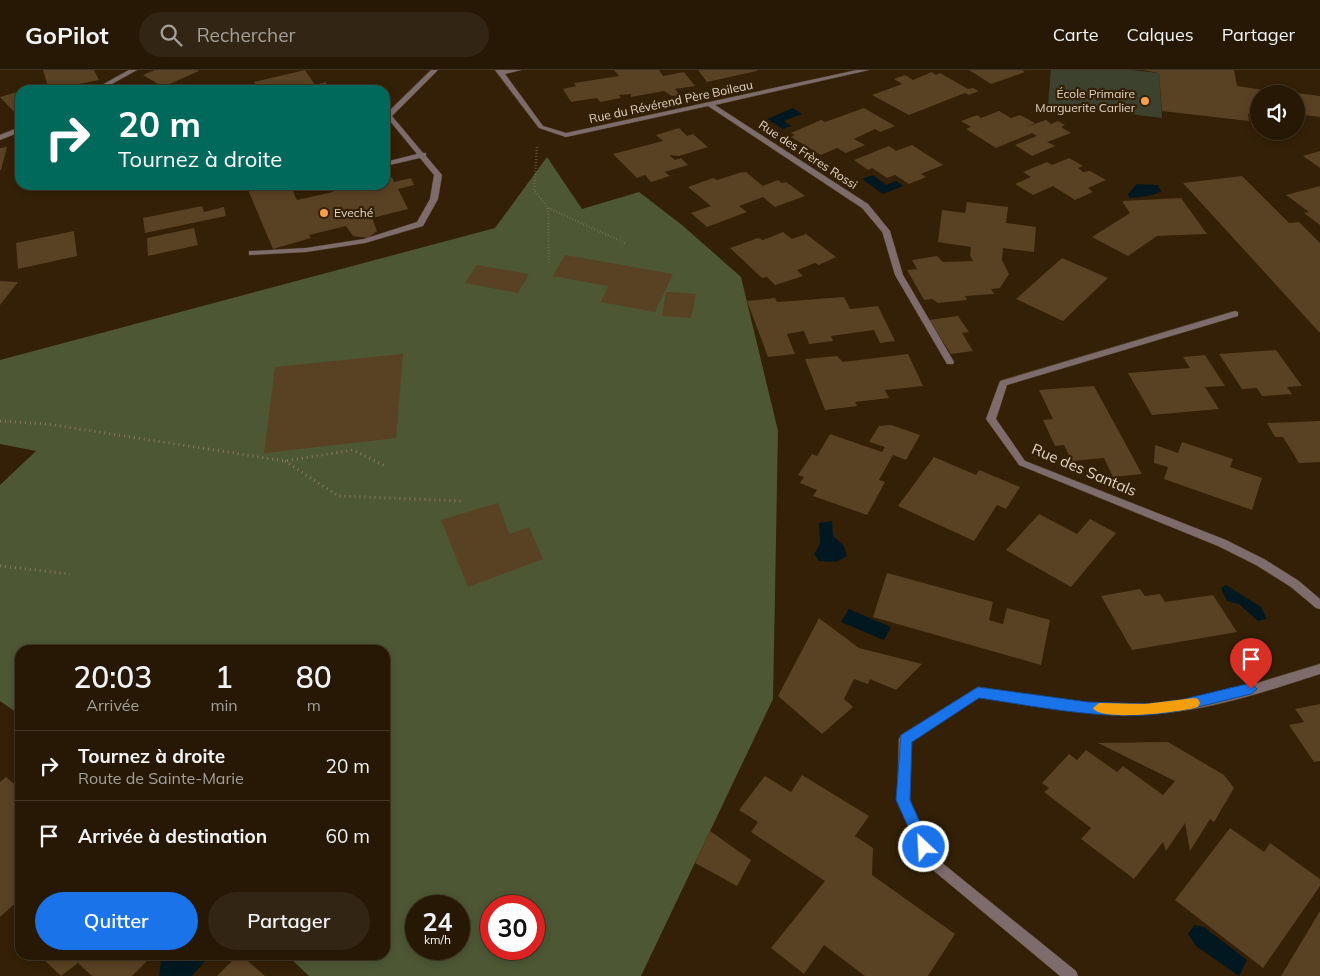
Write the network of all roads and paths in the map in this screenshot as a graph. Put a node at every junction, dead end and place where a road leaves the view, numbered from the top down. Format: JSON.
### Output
{"nodes":[{"id":1,"x":134,"y":70,"type":"edge"},
{"id":2,"x":435,"y":70,"type":"edge"},
{"id":3,"x":518,"y":70,"type":"edge"},
{"id":4,"x":866,"y":70,"type":"edge"},
{"id":5,"x":499,"y":71,"type":"edge"},
{"id":6,"x":106,"y":85,"type":"edge"},
{"id":7,"x":711,"y":105,"type":"junction"},
{"id":8,"x":390,"y":113,"type":"edge"},
{"id":9,"x":390,"y":121,"type":"edge"},
{"id":10,"x":541,"y":127,"type":"junction"},
{"id":11,"x":15,"y":131,"type":"edge"},
{"id":12,"x":0,"y":138,"type":"edge"},
{"id":13,"x":423,"y":155,"type":"junction"},
{"id":14,"x":390,"y":163,"type":"edge"},
{"id":15,"x":548,"y":208,"type":"junction"},
{"id":16,"x":625,"y":243,"type":"dead end"},
{"id":17,"x":252,"y":253,"type":"dead end"},
{"id":18,"x":549,"y":264,"type":"dead end"},
{"id":19,"x":1235,"y":314,"type":"dead end"},
{"id":20,"x":950,"y":362,"type":"dead end"},
{"id":21,"x":0,"y":421,"type":"edge"},
{"id":22,"x":285,"y":461,"type":"junction"},
{"id":23,"x":385,"y":466,"type":"dead end"},
{"id":24,"x":462,"y":501,"type":"dead end"},
{"id":25,"x":0,"y":566,"type":"edge"},
{"id":26,"x":70,"y":574,"type":"dead end"},
{"id":27,"x":1320,"y":605,"type":"edge"},
{"id":28,"x":1320,"y":669,"type":"edge"},
{"id":29,"x":1071,"y":976,"type":"edge"}],
"edges":[{"from":1,"to":6,"type":"street"},
{"from":2,"to":8,"type":"street"},
{"from":3,"to":5,"type":"street"},
{"from":4,"to":7,"type":"street","name":"Rue du Révérend Père Boileau"},
{"from":5,"to":10,"type":"street"},
{"from":7,"to":10,"type":"street","name":"Rue du Révérend Père Boileau"},
{"from":7,"to":20,"type":"street","name":"Rue des Frères Rossi"},
{"from":9,"to":13,"type":"street"},
{"from":10,"to":15,"type":"path"},
{"from":11,"to":12,"type":"street"},
{"from":13,"to":14,"type":"street"},
{"from":13,"to":17,"type":"street"},
{"from":15,"to":16,"type":"path"},
{"from":15,"to":18,"type":"path"},
{"from":19,"to":27,"type":"street","name":"Rue des Santals"},
{"from":21,"to":22,"type":"path"},
{"from":22,"to":23,"type":"path"},
{"from":22,"to":24,"type":"path"},
{"from":25,"to":26,"type":"path"},
{"from":28,"to":29,"type":"street"}]}
